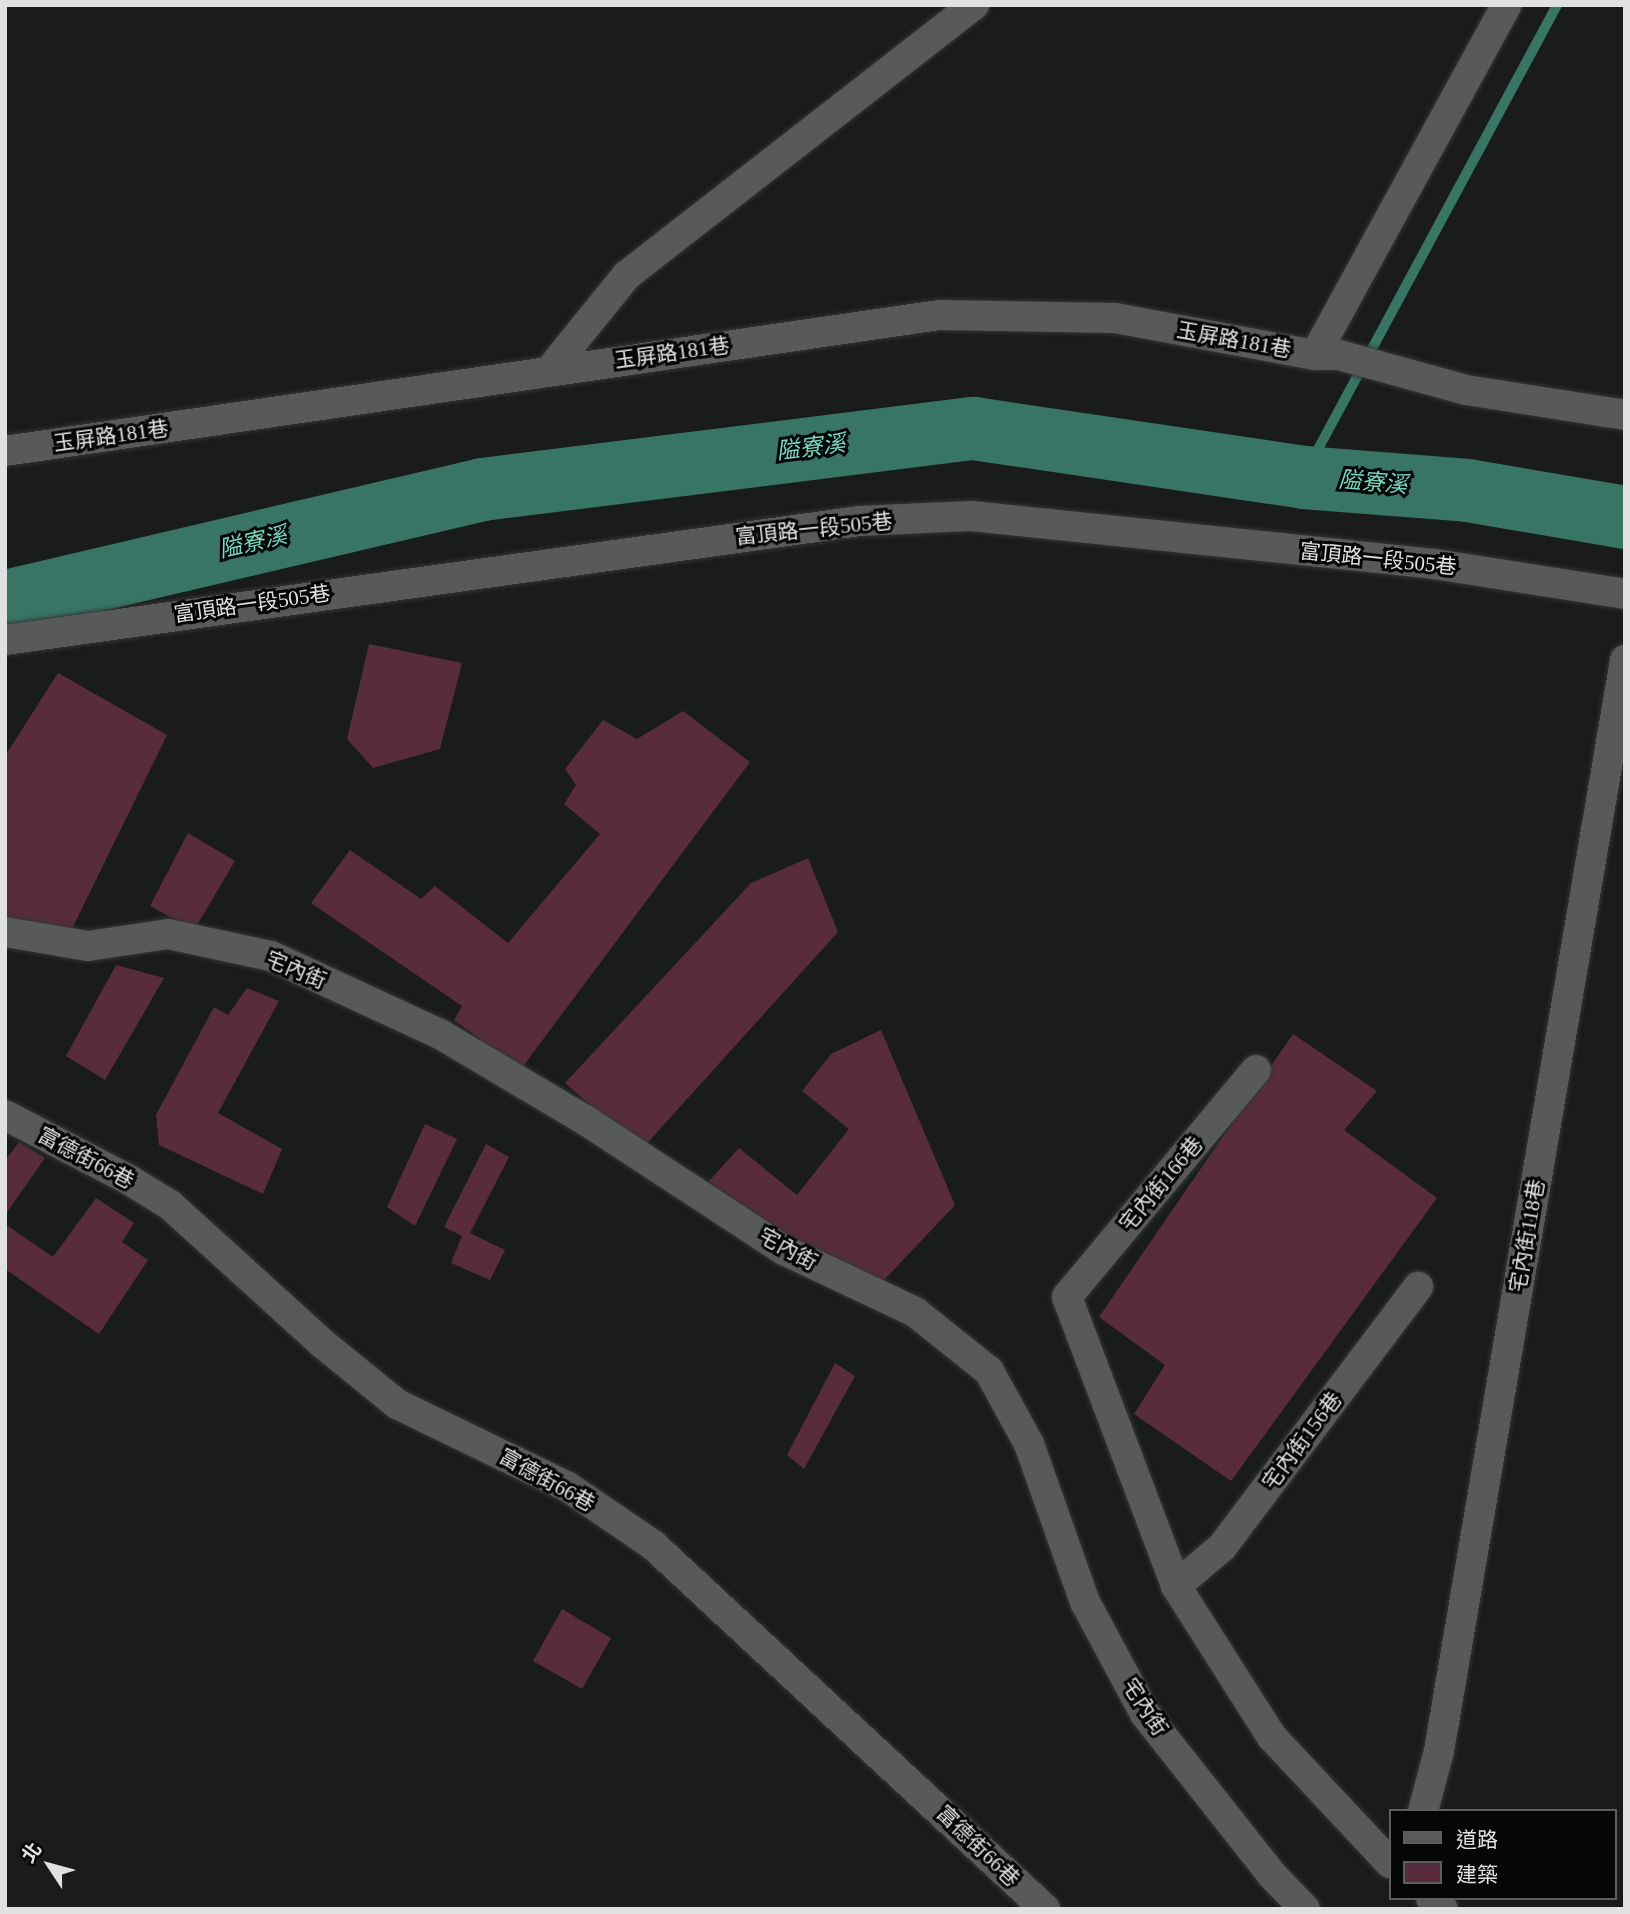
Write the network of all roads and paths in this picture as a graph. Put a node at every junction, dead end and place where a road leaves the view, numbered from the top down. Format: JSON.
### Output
{"nodes":[{"id":1,"x":974,"y":5,"type":"edge"},
{"id":2,"x":1507,"y":5,"type":"edge"},
{"id":3,"x":1327,"y":355,"type":"junction"},
{"id":4,"x":550,"y":370,"type":"junction"},
{"id":5,"x":1625,"y":415,"type":"edge"},
{"id":6,"x":5,"y":451,"type":"edge"},
{"id":7,"x":1625,"y":594,"type":"edge"},
{"id":8,"x":5,"y":640,"type":"edge"},
{"id":9,"x":1625,"y":660,"type":"edge"},
{"id":10,"x":5,"y":932,"type":"edge"},
{"id":11,"x":1256,"y":1070,"type":"dead end"},
{"id":12,"x":5,"y":1115,"type":"edge"},
{"id":13,"x":1418,"y":1287,"type":"dead end"},
{"id":14,"x":1176,"y":1586,"type":"junction"},
{"id":15,"x":1424,"y":1809,"type":"edge"},
{"id":16,"x":1387,"y":1854,"type":"edge"},
{"id":17,"x":1045,"y":1909,"type":"edge"},
{"id":18,"x":1305,"y":1909,"type":"edge"}],
"edges":[{"from":1,"to":4,"type":"street"},
{"from":2,"to":3,"type":"street"},
{"from":3,"to":4,"type":"street","name":"玉屏路181巷"},
{"from":3,"to":5,"type":"street","name":"玉屏路181巷"},
{"from":4,"to":6,"type":"street","name":"玉屏路181巷"},
{"from":7,"to":8,"type":"street","name":"富頂路一段505巷"},
{"from":9,"to":15,"type":"street","name":"宅內街118巷"},
{"from":10,"to":18,"type":"street","name":"宅內街"},
{"from":11,"to":14,"type":"street","name":"宅內街166巷"},
{"from":12,"to":17,"type":"street","name":"富德街66巷"},
{"from":13,"to":14,"type":"street","name":"宅內街156巷"},
{"from":14,"to":16,"type":"street"}]}
